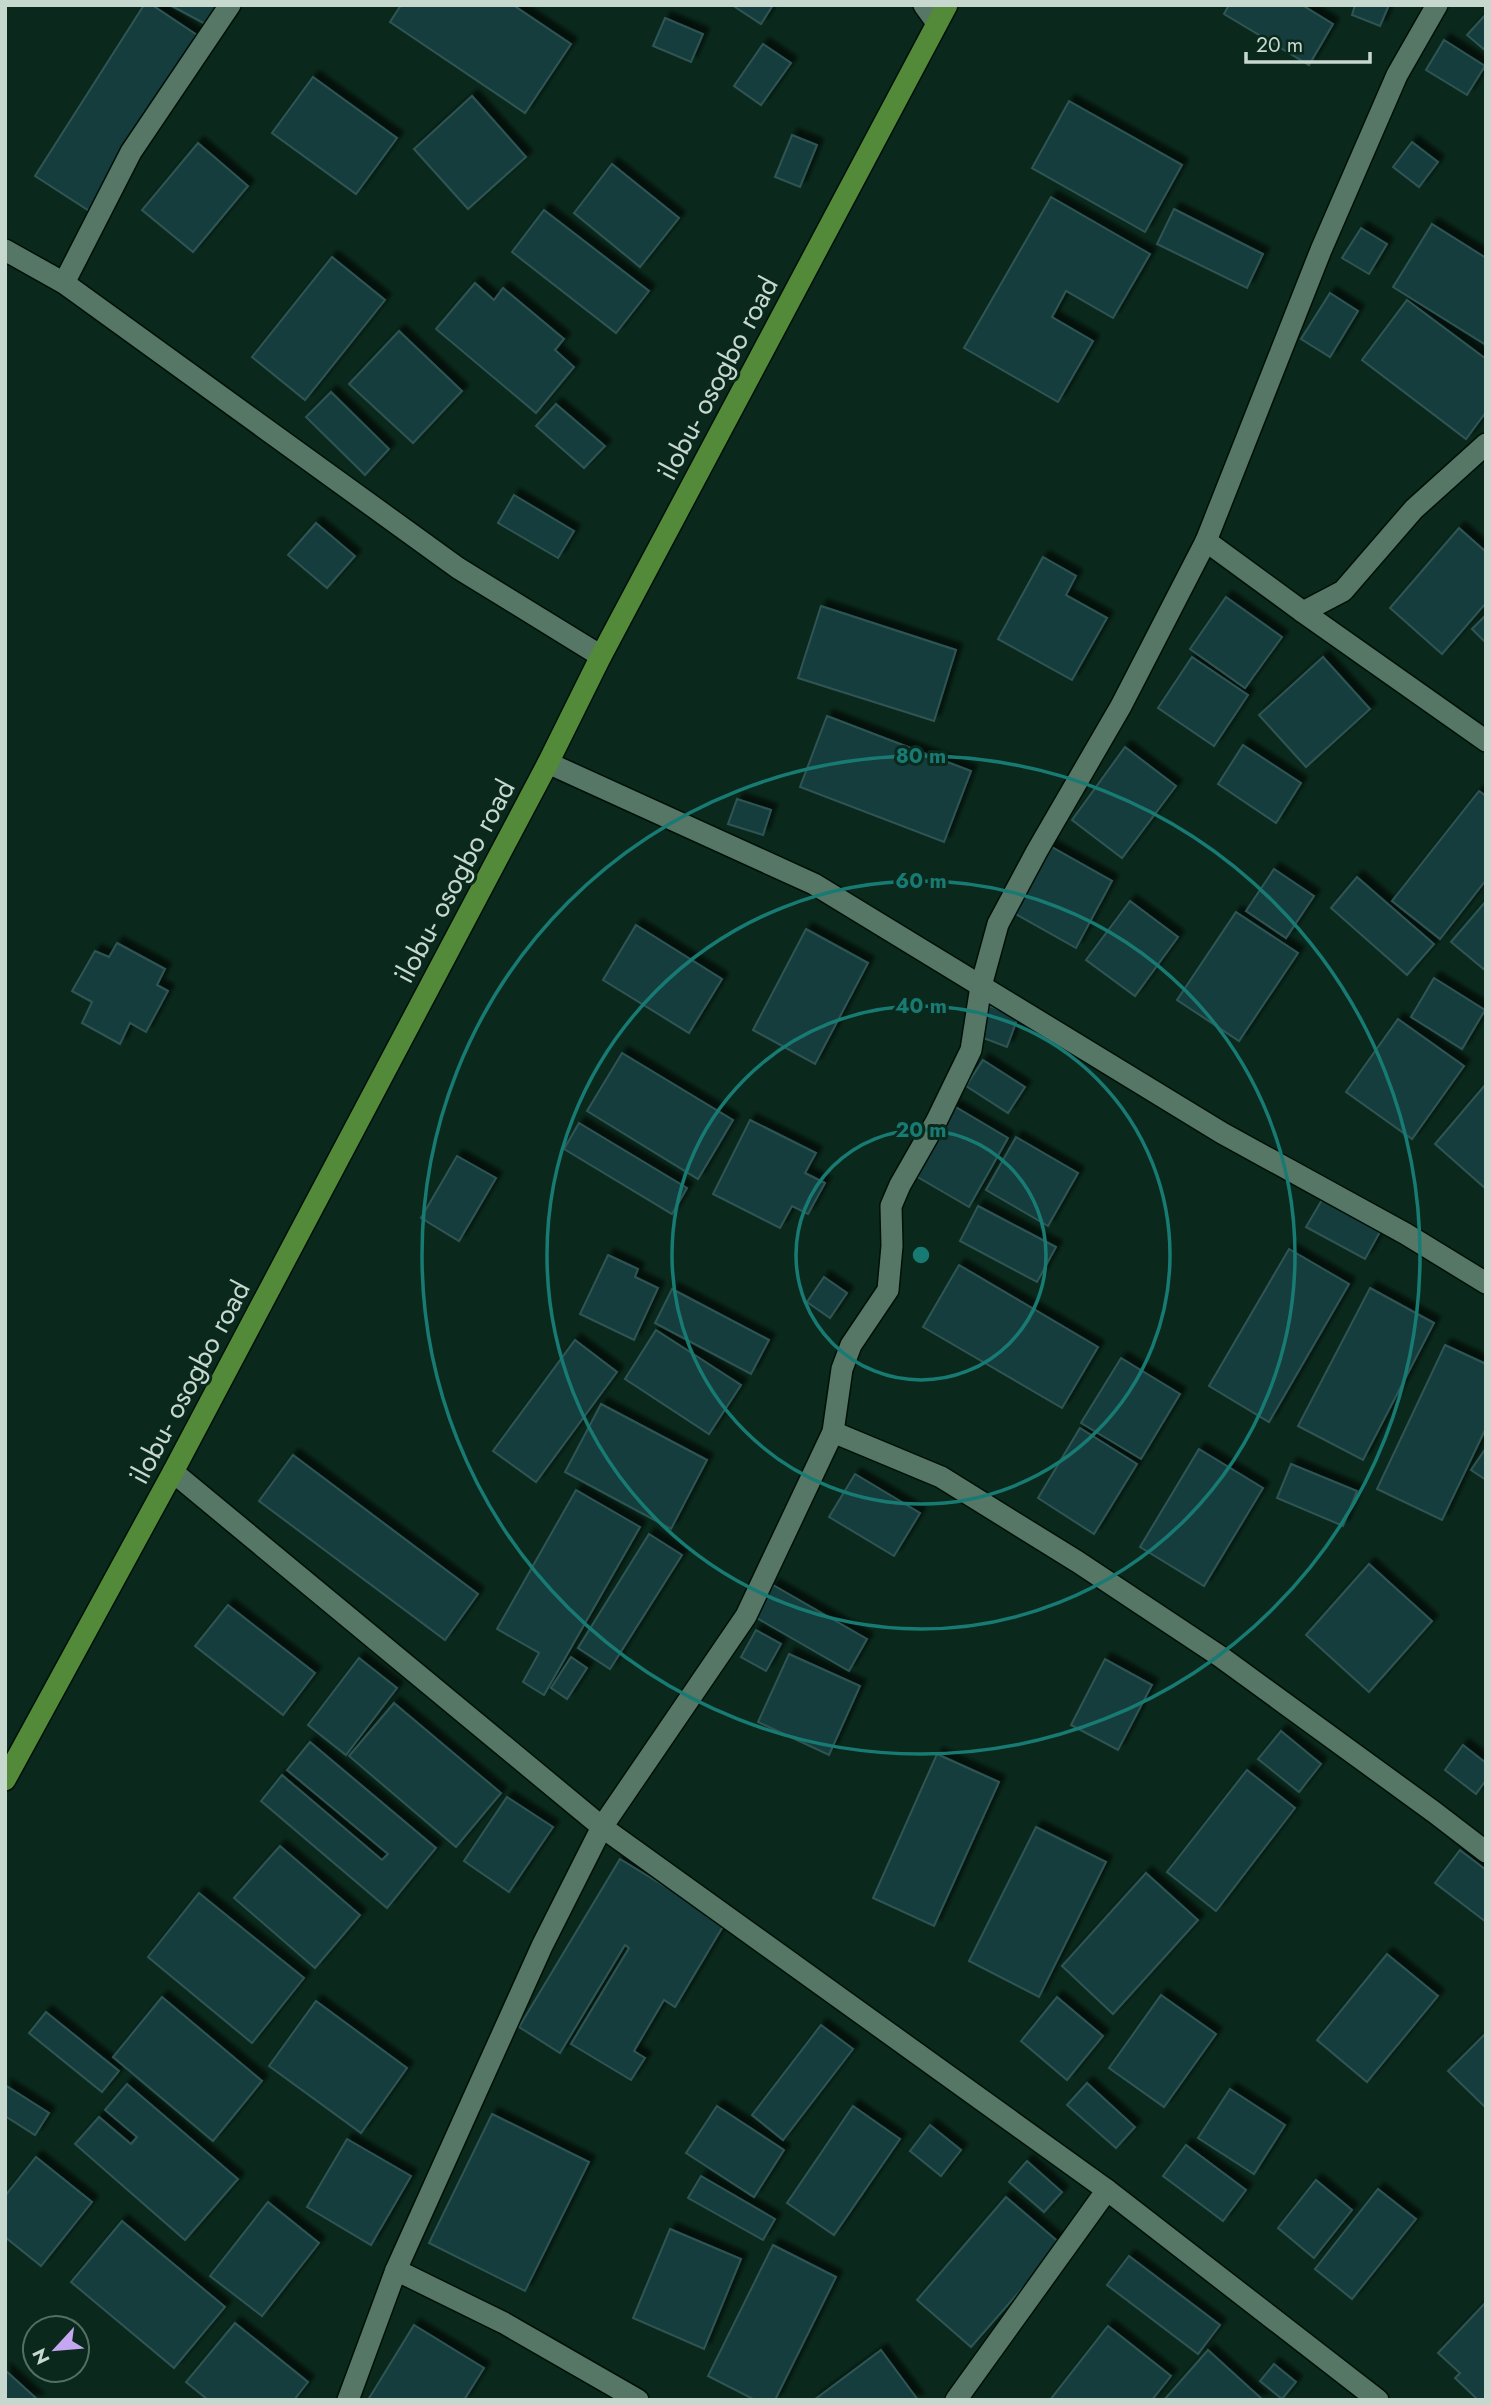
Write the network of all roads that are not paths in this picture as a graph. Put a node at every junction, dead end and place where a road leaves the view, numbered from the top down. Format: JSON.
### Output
{"nodes":[{"id":1,"x":230,"y":5,"type":"edge"},
{"id":2,"x":924,"y":5,"type":"edge"},
{"id":3,"x":1437,"y":5,"type":"edge"},
{"id":4,"x":942,"y":14,"type":"edge"},
{"id":5,"x":5,"y":250,"type":"edge"},
{"id":6,"x":64,"y":283,"type":"junction"},
{"id":7,"x":1486,"y":444,"type":"edge"},
{"id":8,"x":1206,"y":541,"type":"junction"},
{"id":9,"x":1303,"y":612,"type":"junction"},
{"id":10,"x":601,"y":656,"type":"junction"},
{"id":11,"x":1486,"y":741,"type":"edge"},
{"id":12,"x":548,"y":763,"type":"junction"},
{"id":13,"x":981,"y":986,"type":"junction"},
{"id":14,"x":1486,"y":1283,"type":"edge"},
{"id":15,"x":833,"y":1432,"type":"junction"},
{"id":16,"x":173,"y":1472,"type":"junction"},
{"id":17,"x":5,"y":1780,"type":"edge"},
{"id":18,"x":603,"y":1827,"type":"junction"},
{"id":19,"x":1486,"y":1852,"type":"edge"},
{"id":20,"x":1107,"y":2190,"type":"junction"},
{"id":21,"x":396,"y":2270,"type":"junction"},
{"id":22,"x":348,"y":2400,"type":"edge"},
{"id":23,"x":638,"y":2400,"type":"edge"},
{"id":24,"x":956,"y":2400,"type":"edge"},
{"id":25,"x":1378,"y":2400,"type":"edge"}],
"edges":[{"from":1,"to":6,"type":"street"},
{"from":2,"to":4,"type":"street"},
{"from":3,"to":8,"type":"street"},
{"from":4,"to":10,"type":"main road","name":"ilobu- osogbo road"},
{"from":5,"to":6,"type":"street"},
{"from":6,"to":10,"type":"street"},
{"from":7,"to":9,"type":"street"},
{"from":8,"to":9,"type":"street"},
{"from":8,"to":13,"type":"street"},
{"from":9,"to":11,"type":"street"},
{"from":10,"to":12,"type":"main road","name":"ilobu- osogbo road"},
{"from":12,"to":13,"type":"street"},
{"from":12,"to":16,"type":"main road","name":"ilobu- osogbo road"},
{"from":13,"to":14,"type":"street"},
{"from":13,"to":15,"type":"street"},
{"from":15,"to":18,"type":"street"},
{"from":15,"to":19,"type":"street"},
{"from":16,"to":17,"type":"main road","name":"ilobu- osogbo road"},
{"from":16,"to":18,"type":"street"},
{"from":18,"to":20,"type":"street"},
{"from":18,"to":21,"type":"street"},
{"from":20,"to":24,"type":"street"},
{"from":20,"to":25,"type":"street"},
{"from":21,"to":22,"type":"street"},
{"from":21,"to":23,"type":"street"}]}
